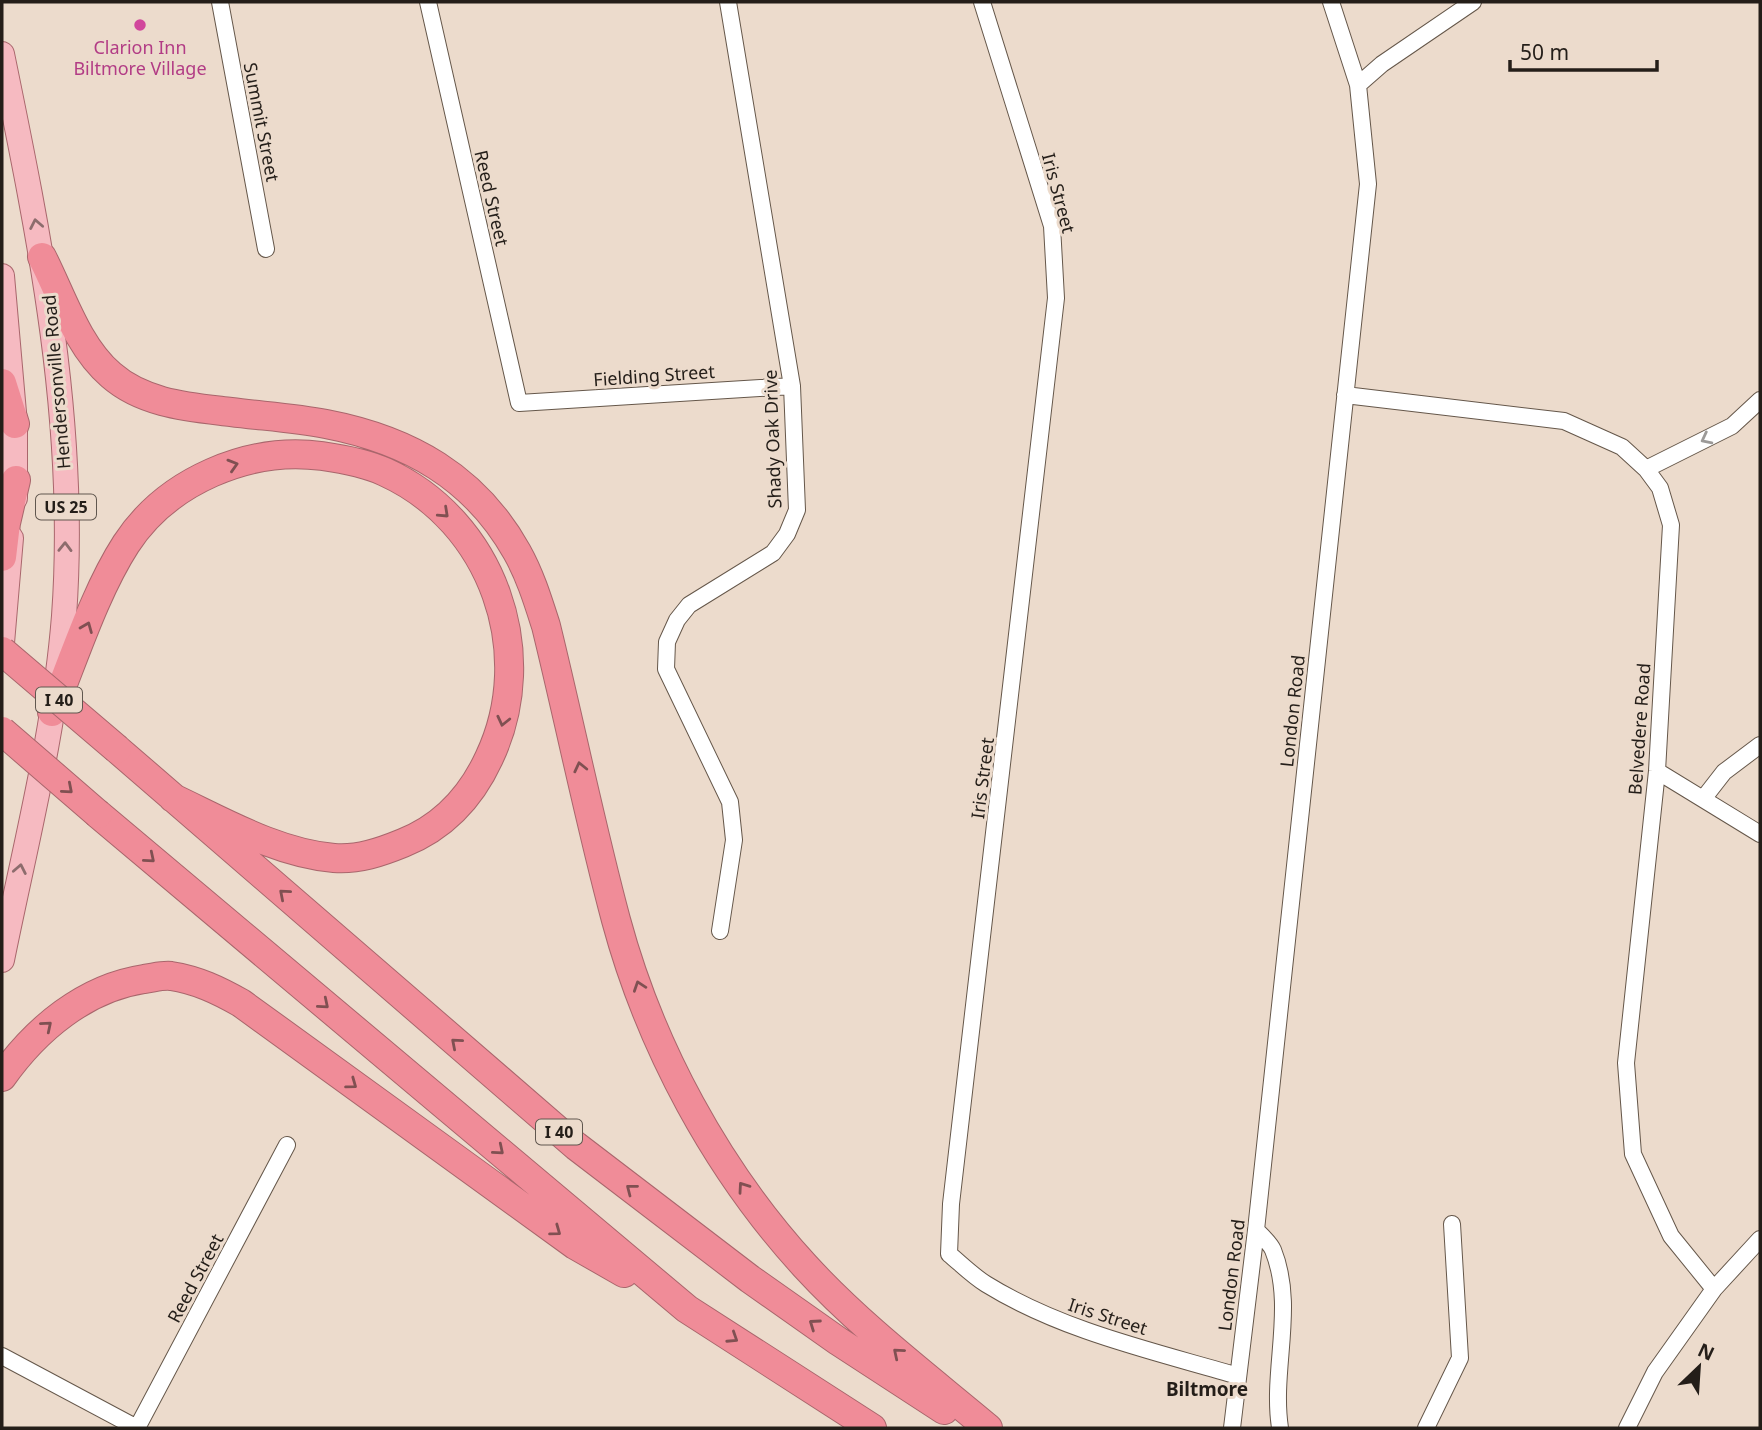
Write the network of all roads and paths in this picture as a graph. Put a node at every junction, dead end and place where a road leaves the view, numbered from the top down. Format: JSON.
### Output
{"nodes":[{"id":1,"x":220,"y":2,"type":"edge"},
{"id":2,"x":428,"y":2,"type":"edge"},
{"id":3,"x":728,"y":2,"type":"edge"},
{"id":4,"x":982,"y":2,"type":"edge"},
{"id":5,"x":1331,"y":2,"type":"edge"},
{"id":6,"x":1473,"y":2,"type":"edge"},
{"id":7,"x":2,"y":54,"type":"edge"},
{"id":8,"x":1358,"y":85,"type":"junction"},
{"id":9,"x":266,"y":249,"type":"dead end"},
{"id":10,"x":42,"y":257,"type":"junction"},
{"id":11,"x":2,"y":276,"type":"edge"},
{"id":12,"x":2,"y":383,"type":"edge"},
{"id":13,"x":792,"y":386,"type":"junction"},
{"id":14,"x":1345,"y":395,"type":"junction"},
{"id":15,"x":1760,"y":400,"type":"edge"},
{"id":16,"x":519,"y":403,"type":"joint"},
{"id":17,"x":15,"y":424,"type":"junction"},
{"id":18,"x":1646,"y":469,"type":"junction"},
{"id":19,"x":16,"y":480,"type":"junction"},
{"id":20,"x":2,"y":556,"type":"edge"},
{"id":21,"x":2,"y":643,"type":"edge"},
{"id":22,"x":2,"y":650,"type":"edge"},
{"id":23,"x":52,"y":712,"type":"junction"},
{"id":24,"x":2,"y":731,"type":"edge"},
{"id":25,"x":1760,"y":745,"type":"edge"},
{"id":26,"x":1657,"y":771,"type":"junction"},
{"id":27,"x":173,"y":798,"type":"junction"},
{"id":28,"x":1703,"y":799,"type":"junction"},
{"id":29,"x":1760,"y":834,"type":"edge"},
{"id":30,"x":720,"y":931,"type":"dead end"},
{"id":31,"x":2,"y":960,"type":"edge"},
{"id":32,"x":2,"y":1077,"type":"edge"},
{"id":33,"x":287,"y":1145,"type":"dead end"},
{"id":34,"x":1452,"y":1224,"type":"dead end"},
{"id":35,"x":1256,"y":1230,"type":"junction"},
{"id":36,"x":1760,"y":1239,"type":"edge"},
{"id":37,"x":1714,"y":1289,"type":"junction"},
{"id":38,"x":687,"y":1308,"type":"junction"},
{"id":39,"x":2,"y":1356,"type":"edge"},
{"id":40,"x":1238,"y":1376,"type":"junction"},
{"id":41,"x":137,"y":1428,"type":"edge"},
{"id":42,"x":872,"y":1428,"type":"edge"},
{"id":43,"x":973,"y":1428,"type":"edge"},
{"id":44,"x":988,"y":1428,"type":"edge"},
{"id":45,"x":1232,"y":1428,"type":"edge"},
{"id":46,"x":1280,"y":1428,"type":"edge"},
{"id":47,"x":1426,"y":1428,"type":"edge"},
{"id":48,"x":1627,"y":1428,"type":"edge"}],
"edges":[{"from":1,"to":9,"type":"street","name":"Summit Street"},
{"from":2,"to":16,"type":"street","name":"Reed Street"},
{"from":3,"to":13,"type":"street","name":"Shady Oak Drive"},
{"from":4,"to":40,"type":"street","name":"Iris Street"},
{"from":5,"to":8,"type":"street","name":"London Road"},
{"from":6,"to":8,"type":"street"},
{"from":10,"to":7,"type":"main road","name":"Hendersonville Road","number":"US 25","one_way":true},
{"from":8,"to":14,"type":"street","name":"London Road"},
{"from":23,"to":10,"type":"main road","name":"Hendersonville Road","number":"US 25","one_way":true},
{"from":44,"to":10,"type":"highway","one_way":true},
{"from":11,"to":17,"type":"main road","number":"US 25"},
{"from":12,"to":17,"type":"highway"},
{"from":13,"to":16,"type":"street","name":"Fielding Street"},
{"from":13,"to":30,"type":"street","name":"Shady Oak Drive"},
{"from":14,"to":18,"type":"street","name":"Belvedere Road"},
{"from":14,"to":35,"type":"street","name":"London Road"},
{"from":15,"to":18,"type":"street","one_way":true},
{"from":17,"to":19,"type":"main road","number":"US 25"},
{"from":18,"to":26,"type":"street","name":"Belvedere Road"},
{"from":19,"to":20,"type":"highway"},
{"from":19,"to":21,"type":"main road","number":"US 25"},
{"from":22,"to":27,"type":"highway","number":"I 40","bridge":true},
{"from":23,"to":27,"type":"highway","one_way":true},
{"from":31,"to":23,"type":"main road","name":"Hendersonville Road","number":"US 25","one_way":true},
{"from":24,"to":38,"type":"highway","one_way":true,"bridge":true},
{"from":25,"to":28,"type":"street"},
{"from":26,"to":28,"type":"street"},
{"from":26,"to":37,"type":"street","name":"Belvedere Road"},
{"from":43,"to":27,"type":"highway","number":"I 40","one_way":true},
{"from":28,"to":29,"type":"street"},
{"from":32,"to":38,"type":"highway","one_way":true},
{"from":33,"to":41,"type":"street","name":"Reed Street"},
{"from":34,"to":47,"type":"street"},
{"from":35,"to":40,"type":"street","name":"London Road"},
{"from":35,"to":46,"type":"street"},
{"from":36,"to":37,"type":"street"},
{"from":37,"to":48,"type":"street"},
{"from":38,"to":42,"type":"highway","one_way":true},
{"from":39,"to":41,"type":"street"},
{"from":40,"to":45,"type":"street","name":"London Road"}]}
